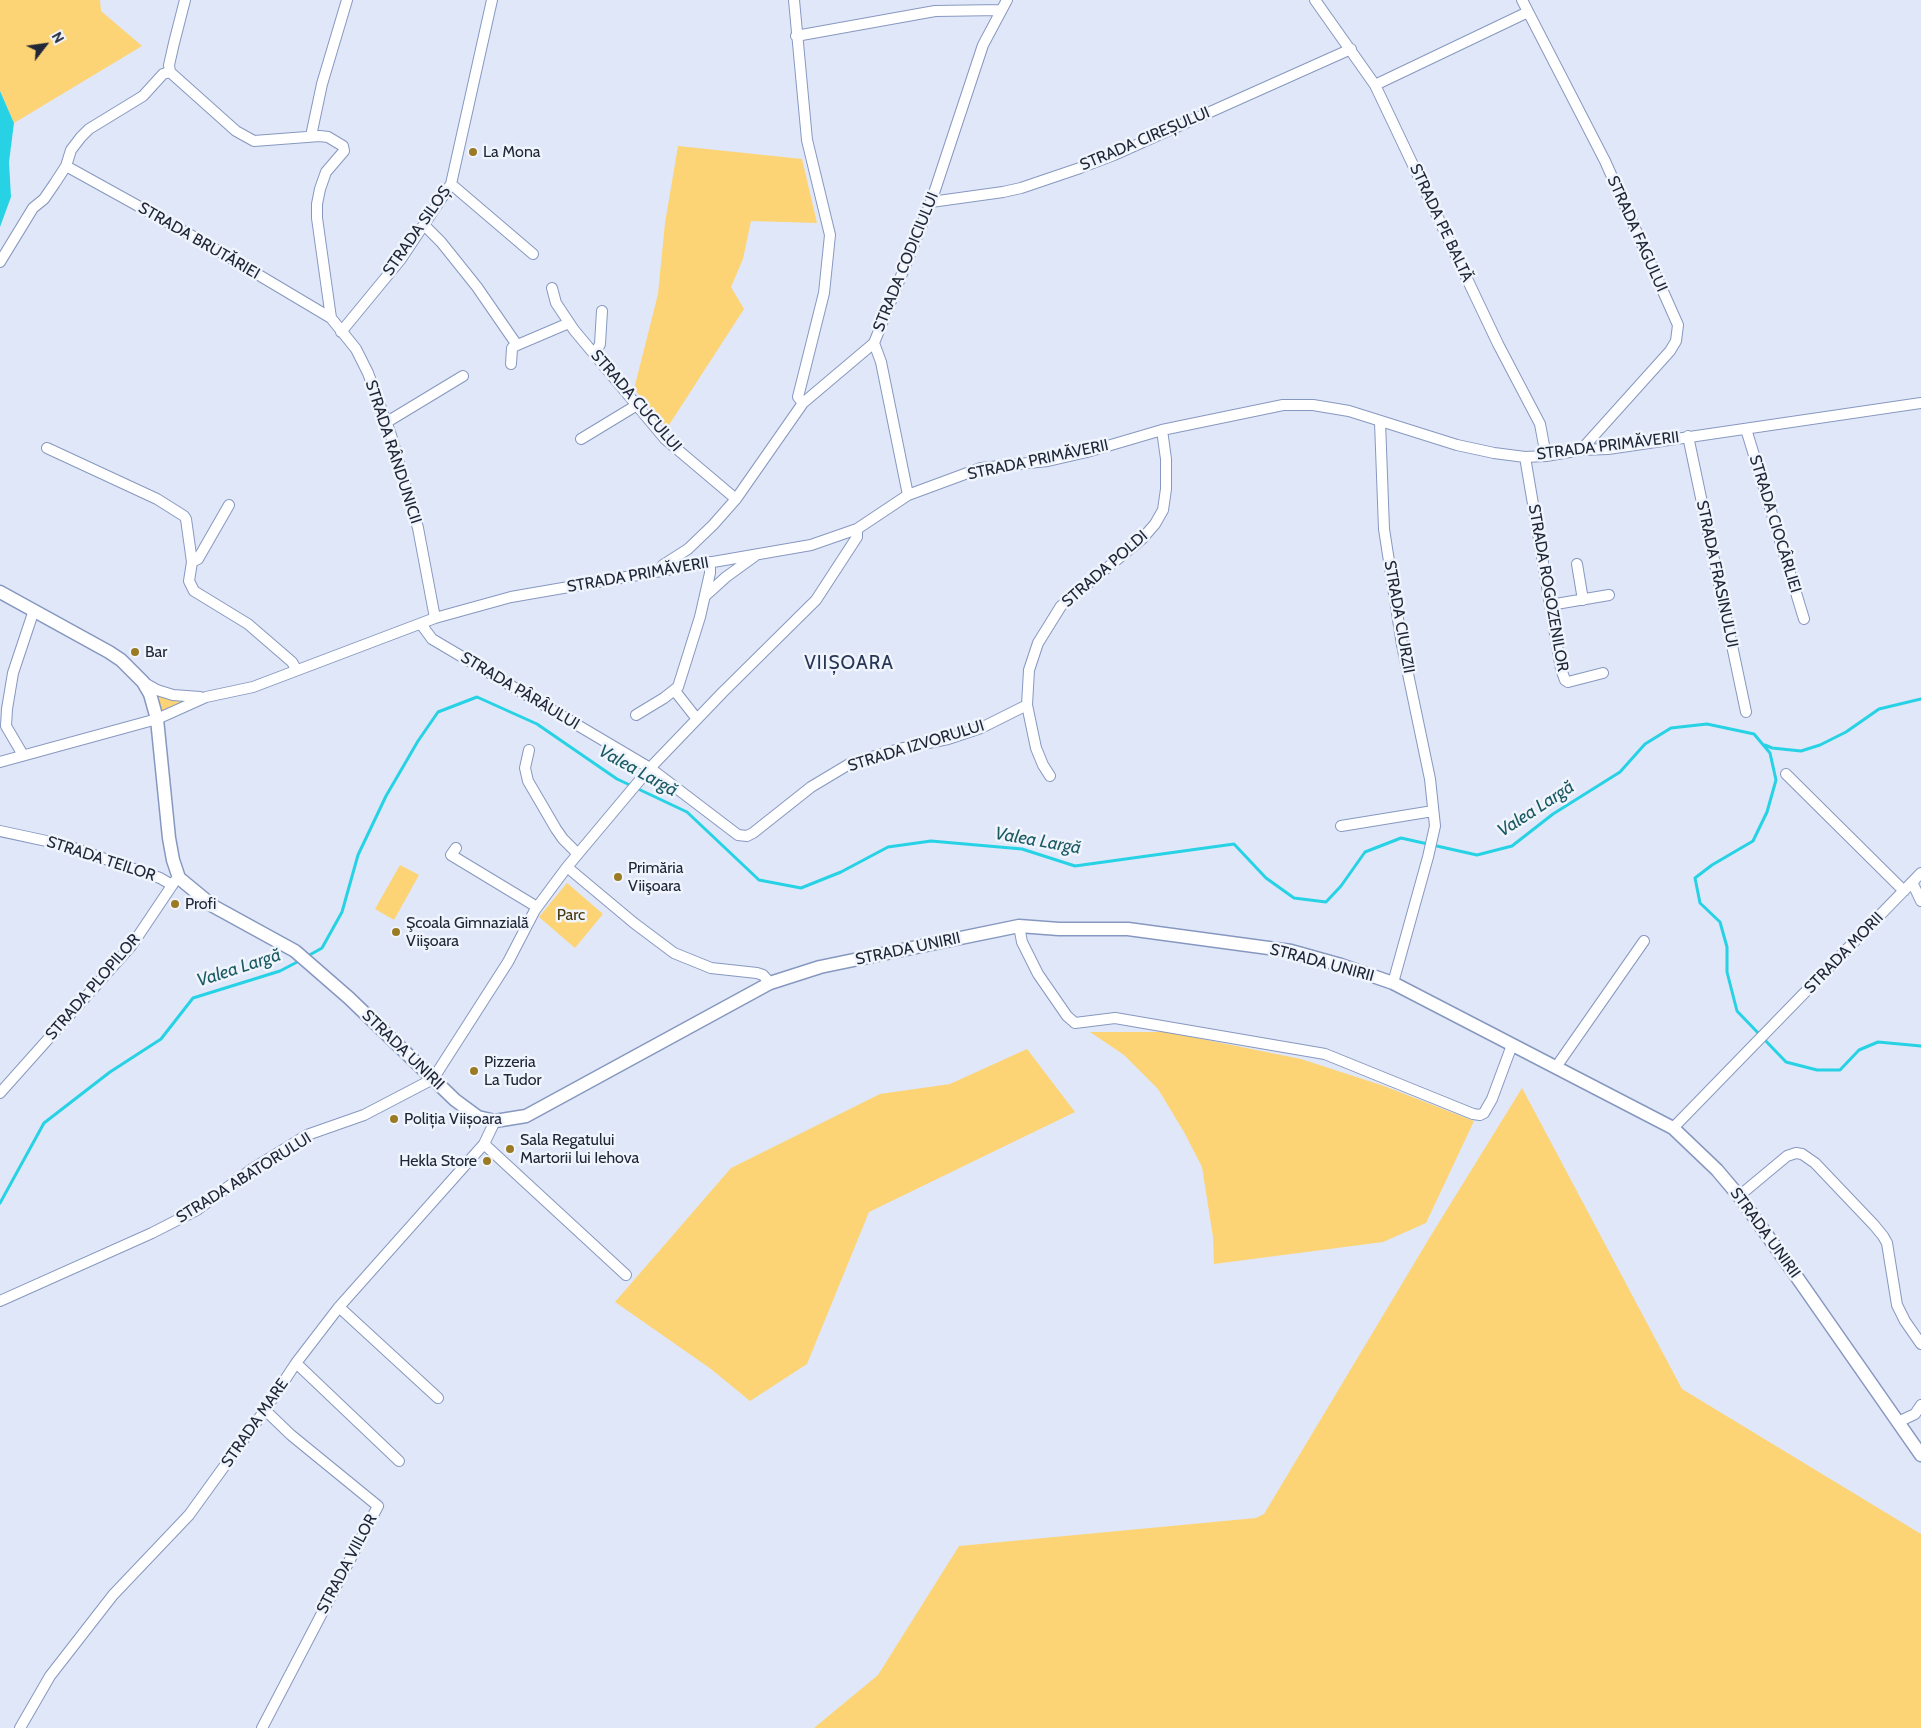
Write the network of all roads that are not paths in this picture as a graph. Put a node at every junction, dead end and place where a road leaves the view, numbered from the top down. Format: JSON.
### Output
{"nodes":[{"id":1,"x":186,"y":0,"type":"edge"},
{"id":2,"x":347,"y":0,"type":"edge"},
{"id":3,"x":492,"y":0,"type":"edge"},
{"id":4,"x":794,"y":0,"type":"edge"},
{"id":5,"x":1007,"y":0,"type":"edge"},
{"id":6,"x":1315,"y":0,"type":"edge"},
{"id":7,"x":1522,"y":0,"type":"edge"},
{"id":8,"x":1001,"y":10,"type":"junction"},
{"id":9,"x":1528,"y":12,"type":"junction"},
{"id":10,"x":796,"y":36,"type":"junction"},
{"id":11,"x":1350,"y":49,"type":"junction"},
{"id":12,"x":170,"y":72,"type":"junction"},
{"id":13,"x":1375,"y":86,"type":"junction"},
{"id":14,"x":310,"y":136,"type":"junction"},
{"id":15,"x":66,"y":166,"type":"junction"},
{"id":16,"x":451,"y":184,"type":"junction"},
{"id":17,"x":931,"y":202,"type":"junction"},
{"id":18,"x":424,"y":225,"type":"junction"},
{"id":19,"x":533,"y":254,"type":"dead end"},
{"id":20,"x":0,"y":262,"type":"edge"},
{"id":21,"x":552,"y":288,"type":"dead end"},
{"id":22,"x":602,"y":311,"type":"dead end"},
{"id":23,"x":331,"y":318,"type":"junction"},
{"id":24,"x":569,"y":323,"type":"junction"},
{"id":25,"x":341,"y":332,"type":"junction"},
{"id":26,"x":874,"y":343,"type":"junction"},
{"id":27,"x":516,"y":345,"type":"junction"},
{"id":28,"x":595,"y":354,"type":"junction"},
{"id":29,"x":511,"y":364,"type":"dead end"},
{"id":30,"x":463,"y":376,"type":"dead end"},
{"id":31,"x":803,"y":403,"type":"junction"},
{"id":32,"x":1921,"y":403,"type":"edge"},
{"id":33,"x":636,"y":404,"type":"junction"},
{"id":34,"x":387,"y":422,"type":"junction"},
{"id":35,"x":1380,"y":422,"type":"junction"},
{"id":36,"x":1746,"y":429,"type":"junction"},
{"id":37,"x":1162,"y":430,"type":"junction"},
{"id":38,"x":1688,"y":436,"type":"junction"},
{"id":39,"x":581,"y":440,"type":"dead end"},
{"id":40,"x":47,"y":448,"type":"dead end"},
{"id":41,"x":1581,"y":450,"type":"junction"},
{"id":42,"x":1546,"y":456,"type":"junction"},
{"id":43,"x":1525,"y":457,"type":"junction"},
{"id":44,"x":908,"y":495,"type":"junction"},
{"id":45,"x":736,"y":500,"type":"junction"},
{"id":46,"x":229,"y":505,"type":"dead end"},
{"id":47,"x":857,"y":529,"type":"junction"},
{"id":48,"x":757,"y":554,"type":"junction"},
{"id":49,"x":192,"y":562,"type":"junction"},
{"id":50,"x":710,"y":562,"type":"junction"},
{"id":51,"x":1577,"y":564,"type":"dead end"},
{"id":52,"x":660,"y":571,"type":"junction"},
{"id":53,"x":0,"y":592,"type":"edge"},
{"id":54,"x":1609,"y":595,"type":"dead end"},
{"id":55,"x":705,"y":596,"type":"junction"},
{"id":56,"x":1583,"y":600,"type":"junction"},
{"id":57,"x":1550,"y":605,"type":"junction"},
{"id":58,"x":34,"y":610,"type":"junction"},
{"id":59,"x":435,"y":618,"type":"junction"},
{"id":60,"x":1804,"y":619,"type":"dead end"},
{"id":61,"x":421,"y":624,"type":"junction"},
{"id":62,"x":296,"y":670,"type":"junction"},
{"id":63,"x":1603,"y":673,"type":"dead end"},
{"id":64,"x":143,"y":682,"type":"junction"},
{"id":65,"x":675,"y":691,"type":"junction"},
{"id":66,"x":206,"y":697,"type":"junction"},
{"id":67,"x":1027,"y":705,"type":"junction"},
{"id":68,"x":1746,"y":712,"type":"dead end"},
{"id":69,"x":636,"y":715,"type":"dead end"},
{"id":70,"x":157,"y":719,"type":"junction"},
{"id":71,"x":697,"y":719,"type":"junction"},
{"id":72,"x":529,"y":750,"type":"dead end"},
{"id":73,"x":24,"y":755,"type":"junction"},
{"id":74,"x":0,"y":762,"type":"edge"},
{"id":75,"x":650,"y":768,"type":"junction"},
{"id":76,"x":1786,"y":774,"type":"dead end"},
{"id":77,"x":1050,"y":776,"type":"dead end"},
{"id":78,"x":1433,"y":811,"type":"junction"},
{"id":79,"x":1341,"y":826,"type":"dead end"},
{"id":80,"x":0,"y":831,"type":"edge"},
{"id":81,"x":456,"y":848,"type":"dead end"},
{"id":82,"x":578,"y":854,"type":"junction"},
{"id":83,"x":567,"y":868,"type":"junction"},
{"id":84,"x":1921,"y":873,"type":"edge"},
{"id":85,"x":176,"y":881,"type":"junction"},
{"id":86,"x":1912,"y":882,"type":"junction"},
{"id":87,"x":1904,"y":891,"type":"junction"},
{"id":88,"x":1921,"y":901,"type":"edge"},
{"id":89,"x":537,"y":907,"type":"junction"},
{"id":90,"x":1018,"y":926,"type":"junction"},
{"id":91,"x":1644,"y":941,"type":"dead end"},
{"id":92,"x":770,"y":983,"type":"junction"},
{"id":93,"x":1393,"y":983,"type":"junction"},
{"id":94,"x":1512,"y":1045,"type":"junction"},
{"id":95,"x":1556,"y":1067,"type":"junction"},
{"id":96,"x":432,"y":1079,"type":"junction"},
{"id":97,"x":0,"y":1093,"type":"edge"},
{"id":98,"x":495,"y":1121,"type":"junction"},
{"id":99,"x":1673,"y":1128,"type":"junction"},
{"id":100,"x":484,"y":1144,"type":"junction"},
{"id":101,"x":1738,"y":1196,"type":"junction"},
{"id":102,"x":626,"y":1275,"type":"dead end"},
{"id":103,"x":0,"y":1301,"type":"edge"},
{"id":104,"x":339,"y":1308,"type":"junction"},
{"id":105,"x":1921,"y":1344,"type":"edge"},
{"id":106,"x":296,"y":1363,"type":"junction"},
{"id":107,"x":438,"y":1398,"type":"dead end"},
{"id":108,"x":1921,"y":1405,"type":"edge"},
{"id":109,"x":265,"y":1410,"type":"junction"},
{"id":110,"x":1918,"y":1414,"type":"edge"},
{"id":111,"x":1898,"y":1422,"type":"junction"},
{"id":112,"x":1921,"y":1455,"type":"edge"},
{"id":113,"x":399,"y":1461,"type":"dead end"},
{"id":114,"x":20,"y":1728,"type":"edge"},
{"id":115,"x":262,"y":1728,"type":"edge"}],
"edges":[{"from":1,"to":12,"type":"street"},
{"from":2,"to":14,"type":"street"},
{"from":3,"to":16,"type":"street","name":"STRADA SILOȘ"},
{"from":4,"to":10,"type":"street"},
{"from":5,"to":8,"type":"street","name":"STRADA CODICIULUI"},
{"from":6,"to":11,"type":"street","name":"STRADA PE BALTĂ"},
{"from":7,"to":9,"type":"street","name":"STRADA FAGULUI"},
{"from":8,"to":10,"type":"street"},
{"from":8,"to":17,"type":"street","name":"STRADA CODICIULUI"},
{"from":9,"to":13,"type":"street"},
{"from":9,"to":41,"type":"street","name":"STRADA FAGULUI"},
{"from":10,"to":31,"type":"street"},
{"from":11,"to":13,"type":"street","name":"STRADA PE BALTĂ"},
{"from":11,"to":17,"type":"street","name":"STRADA CIREȘULUI"},
{"from":12,"to":14,"type":"street","name":"STRADA RÂNDUNICII"},
{"from":12,"to":15,"type":"street"},
{"from":13,"to":42,"type":"street","name":"STRADA PE BALTĂ"},
{"from":14,"to":23,"type":"street","name":"STRADA RÂNDUNICII"},
{"from":15,"to":20,"type":"street"},
{"from":15,"to":23,"type":"street","name":"STRADA BRUTĂRIEI"},
{"from":16,"to":18,"type":"street","name":"STRADA SILOȘ"},
{"from":16,"to":19,"type":"street"},
{"from":17,"to":26,"type":"street","name":"STRADA CODICIULUI"},
{"from":18,"to":25,"type":"street","name":"STRADA SILOȘ"},
{"from":18,"to":27,"type":"street"},
{"from":21,"to":24,"type":"street","name":"STRADA CUCULUI"},
{"from":22,"to":28,"type":"street"},
{"from":23,"to":25,"type":"street","name":"STRADA RÂNDUNICII"},
{"from":24,"to":27,"type":"street"},
{"from":24,"to":28,"type":"street","name":"STRADA CUCULUI"},
{"from":25,"to":34,"type":"street","name":"STRADA RÂNDUNICII"},
{"from":26,"to":31,"type":"street","name":"STRADA CODICIULUI"},
{"from":26,"to":44,"type":"street"},
{"from":27,"to":29,"type":"street"},
{"from":28,"to":33,"type":"street","name":"STRADA CUCULUI"},
{"from":30,"to":34,"type":"street"},
{"from":31,"to":45,"type":"street","name":"STRADA CODICIULUI"},
{"from":32,"to":36,"type":"street","name":"STRADA PRIMĂVERII"},
{"from":33,"to":39,"type":"street"},
{"from":33,"to":45,"type":"street","name":"STRADA CUCULUI"},
{"from":34,"to":59,"type":"street","name":"STRADA RÂNDUNICII"},
{"from":35,"to":37,"type":"street","name":"STRADA PRIMĂVERII"},
{"from":35,"to":43,"type":"street","name":"STRADA PRIMĂVERII"},
{"from":35,"to":78,"type":"street","name":"STRADA CIURZII"},
{"from":36,"to":38,"type":"street","name":"STRADA PRIMĂVERII"},
{"from":36,"to":60,"type":"street","name":"STRADA CIOCÂRLIEI"},
{"from":37,"to":44,"type":"street","name":"STRADA PRIMĂVERII"},
{"from":37,"to":67,"type":"street","name":"STRADA POLDI"},
{"from":38,"to":41,"type":"street","name":"STRADA PRIMĂVERII"},
{"from":38,"to":68,"type":"street","name":"STRADA FRASINULUI"},
{"from":40,"to":49,"type":"street"},
{"from":41,"to":42,"type":"street","name":"STRADA PRIMĂVERII"},
{"from":42,"to":43,"type":"street","name":"STRADA PRIMĂVERII"},
{"from":43,"to":57,"type":"street","name":"STRADA ROGOZENILOR"},
{"from":44,"to":47,"type":"street","name":"STRADA PRIMĂVERII"},
{"from":45,"to":52,"type":"street","name":"STRADA CODICIULUI"},
{"from":46,"to":49,"type":"street"},
{"from":47,"to":48,"type":"street","name":"STRADA PRIMĂVERII"},
{"from":47,"to":71,"type":"street"},
{"from":48,"to":50,"type":"street","name":"STRADA PRIMĂVERII"},
{"from":48,"to":55,"type":"street"},
{"from":49,"to":62,"type":"street"},
{"from":50,"to":52,"type":"street","name":"STRADA PRIMĂVERII"},
{"from":50,"to":55,"type":"street"},
{"from":51,"to":56,"type":"street"},
{"from":52,"to":59,"type":"street","name":"STRADA PRIMĂVERII"},
{"from":53,"to":58,"type":"main road"},
{"from":54,"to":56,"type":"street"},
{"from":55,"to":65,"type":"street"},
{"from":56,"to":57,"type":"street"},
{"from":57,"to":63,"type":"street","name":"STRADA ROGOZENILOR"},
{"from":58,"to":64,"type":"main road"},
{"from":58,"to":73,"type":"street"},
{"from":59,"to":61,"type":"street","name":"STRADA PRIMĂVERII"},
{"from":61,"to":62,"type":"street","name":"STRADA PRIMĂVERII"},
{"from":61,"to":75,"type":"street","name":"STRADA PÂRÂULUI"},
{"from":62,"to":66,"type":"street","name":"STRADA PRIMĂVERII"},
{"from":64,"to":66,"type":"street"},
{"from":64,"to":70,"type":"main road"},
{"from":65,"to":69,"type":"street"},
{"from":65,"to":71,"type":"street"},
{"from":66,"to":70,"type":"street"},
{"from":67,"to":75,"type":"street","name":"STRADA IZVORULUI"},
{"from":67,"to":77,"type":"street"},
{"from":70,"to":73,"type":"street"},
{"from":70,"to":85,"type":"main road"},
{"from":71,"to":75,"type":"street"},
{"from":72,"to":82,"type":"street"},
{"from":73,"to":74,"type":"street"},
{"from":75,"to":82,"type":"street"},
{"from":76,"to":87,"type":"street"},
{"from":78,"to":79,"type":"street"},
{"from":78,"to":93,"type":"street","name":"STRADA CIURZII"},
{"from":80,"to":85,"type":"street","name":"STRADA TEILOR"},
{"from":81,"to":89,"type":"street"},
{"from":82,"to":83,"type":"street"},
{"from":83,"to":89,"type":"street"},
{"from":83,"to":92,"type":"street"},
{"from":84,"to":86,"type":"street","name":"STRADA MORII"},
{"from":85,"to":96,"type":"main road","name":"STRADA UNIRII"},
{"from":85,"to":97,"type":"street","name":"STRADA PLOPILOR"},
{"from":86,"to":87,"type":"street","name":"STRADA MORII"},
{"from":86,"to":88,"type":"street"},
{"from":87,"to":99,"type":"street","name":"STRADA MORII"},
{"from":89,"to":96,"type":"street"},
{"from":90,"to":92,"type":"main road","name":"STRADA UNIRII"},
{"from":90,"to":93,"type":"main road","name":"STRADA UNIRII"},
{"from":90,"to":94,"type":"street"},
{"from":91,"to":95,"type":"street"},
{"from":92,"to":98,"type":"main road","name":"STRADA UNIRII"},
{"from":93,"to":94,"type":"main road","name":"STRADA UNIRII"},
{"from":94,"to":95,"type":"main road","name":"STRADA UNIRII"},
{"from":95,"to":99,"type":"main road","name":"STRADA UNIRII"},
{"from":96,"to":98,"type":"main road","name":"STRADA UNIRII"},
{"from":96,"to":103,"type":"street","name":"STRADA ABATORULUI"},
{"from":98,"to":100,"type":"street","name":"STRADA MARE"},
{"from":99,"to":101,"type":"main road","name":"STRADA UNIRII"},
{"from":100,"to":102,"type":"street"},
{"from":100,"to":104,"type":"street","name":"STRADA MARE"},
{"from":101,"to":105,"type":"street"},
{"from":101,"to":111,"type":"main road","name":"STRADA UNIRII"},
{"from":104,"to":106,"type":"street","name":"STRADA MARE"},
{"from":104,"to":107,"type":"street"},
{"from":106,"to":109,"type":"street","name":"STRADA MARE"},
{"from":106,"to":113,"type":"street"},
{"from":108,"to":110,"type":"street"},
{"from":109,"to":114,"type":"street","name":"STRADA MARE"},
{"from":109,"to":115,"type":"street","name":"STRADA VIILOR"},
{"from":110,"to":111,"type":"street"},
{"from":111,"to":112,"type":"main road","name":"STRADA UNIRII"}]}
